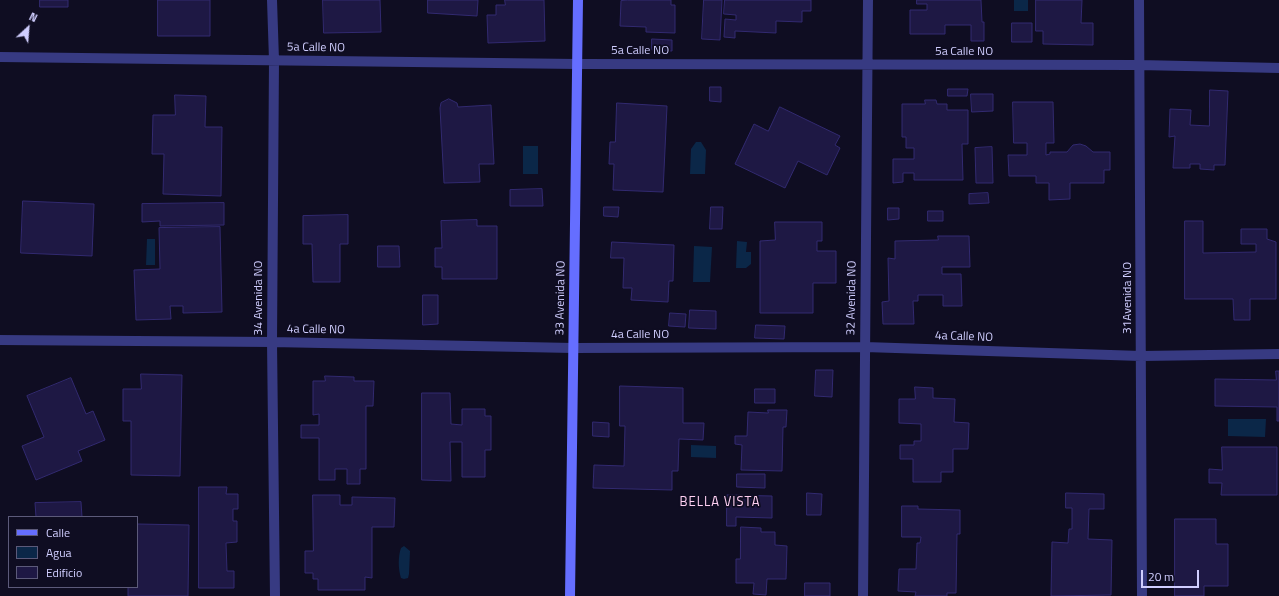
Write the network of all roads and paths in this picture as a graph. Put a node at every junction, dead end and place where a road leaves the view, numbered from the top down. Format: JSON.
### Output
{"nodes":[{"id":1,"x":272,"y":0,"type":"edge"},
{"id":2,"x":578,"y":0,"type":"edge"},
{"id":3,"x":868,"y":0,"type":"edge"},
{"id":4,"x":1139,"y":0,"type":"edge"},
{"id":5,"x":0,"y":57,"type":"edge"},
{"id":6,"x":274,"y":60,"type":"junction"},
{"id":7,"x":577,"y":64,"type":"junction"},
{"id":8,"x":867,"y":65,"type":"junction"},
{"id":9,"x":1139,"y":65,"type":"junction"},
{"id":10,"x":1279,"y":68,"type":"edge"},
{"id":11,"x":0,"y":340,"type":"edge"},
{"id":12,"x":272,"y":342,"type":"junction"},
{"id":13,"x":865,"y":347,"type":"junction"},
{"id":14,"x":574,"y":348,"type":"junction"},
{"id":15,"x":1279,"y":354,"type":"edge"},
{"id":16,"x":1141,"y":356,"type":"junction"},
{"id":17,"x":275,"y":596,"type":"edge"},
{"id":18,"x":570,"y":596,"type":"edge"},
{"id":19,"x":863,"y":596,"type":"edge"},
{"id":20,"x":1142,"y":596,"type":"edge"}],
"edges":[{"from":1,"to":6,"type":"street","name":"34 Avenida NO"},
{"from":2,"to":7,"type":"street","name":"33 Avenida NO"},
{"from":3,"to":8,"type":"street","name":"32 Avenida NO"},
{"from":4,"to":9,"type":"street","name":"31Avenida NO"},
{"from":5,"to":6,"type":"street","name":"5a Calle NO"},
{"from":6,"to":7,"type":"street","name":"5a Calle NO"},
{"from":6,"to":12,"type":"street","name":"34 Avenida NO"},
{"from":7,"to":8,"type":"street","name":"5a Calle NO"},
{"from":7,"to":14,"type":"street","name":"33 Avenida NO"},
{"from":8,"to":9,"type":"street","name":"5a Calle NO"},
{"from":8,"to":13,"type":"street","name":"32 Avenida NO"},
{"from":9,"to":10,"type":"street","name":"5a Calle NO"},
{"from":9,"to":16,"type":"street","name":"31Avenida NO"},
{"from":11,"to":12,"type":"street","name":"4a Calle NO"},
{"from":12,"to":14,"type":"street","name":"4a Calle NO"},
{"from":12,"to":17,"type":"street","name":"34 Avenida NO"},
{"from":13,"to":14,"type":"street","name":"4a Calle NO"},
{"from":13,"to":16,"type":"street","name":"4a Calle NO"},
{"from":13,"to":19,"type":"street","name":"32 Avenida NO"},
{"from":14,"to":18,"type":"street","name":"33 Avenida NO"},
{"from":15,"to":16,"type":"street","name":"4a Calle NO"},
{"from":16,"to":20,"type":"street","name":"31Avenida NO"}]}
